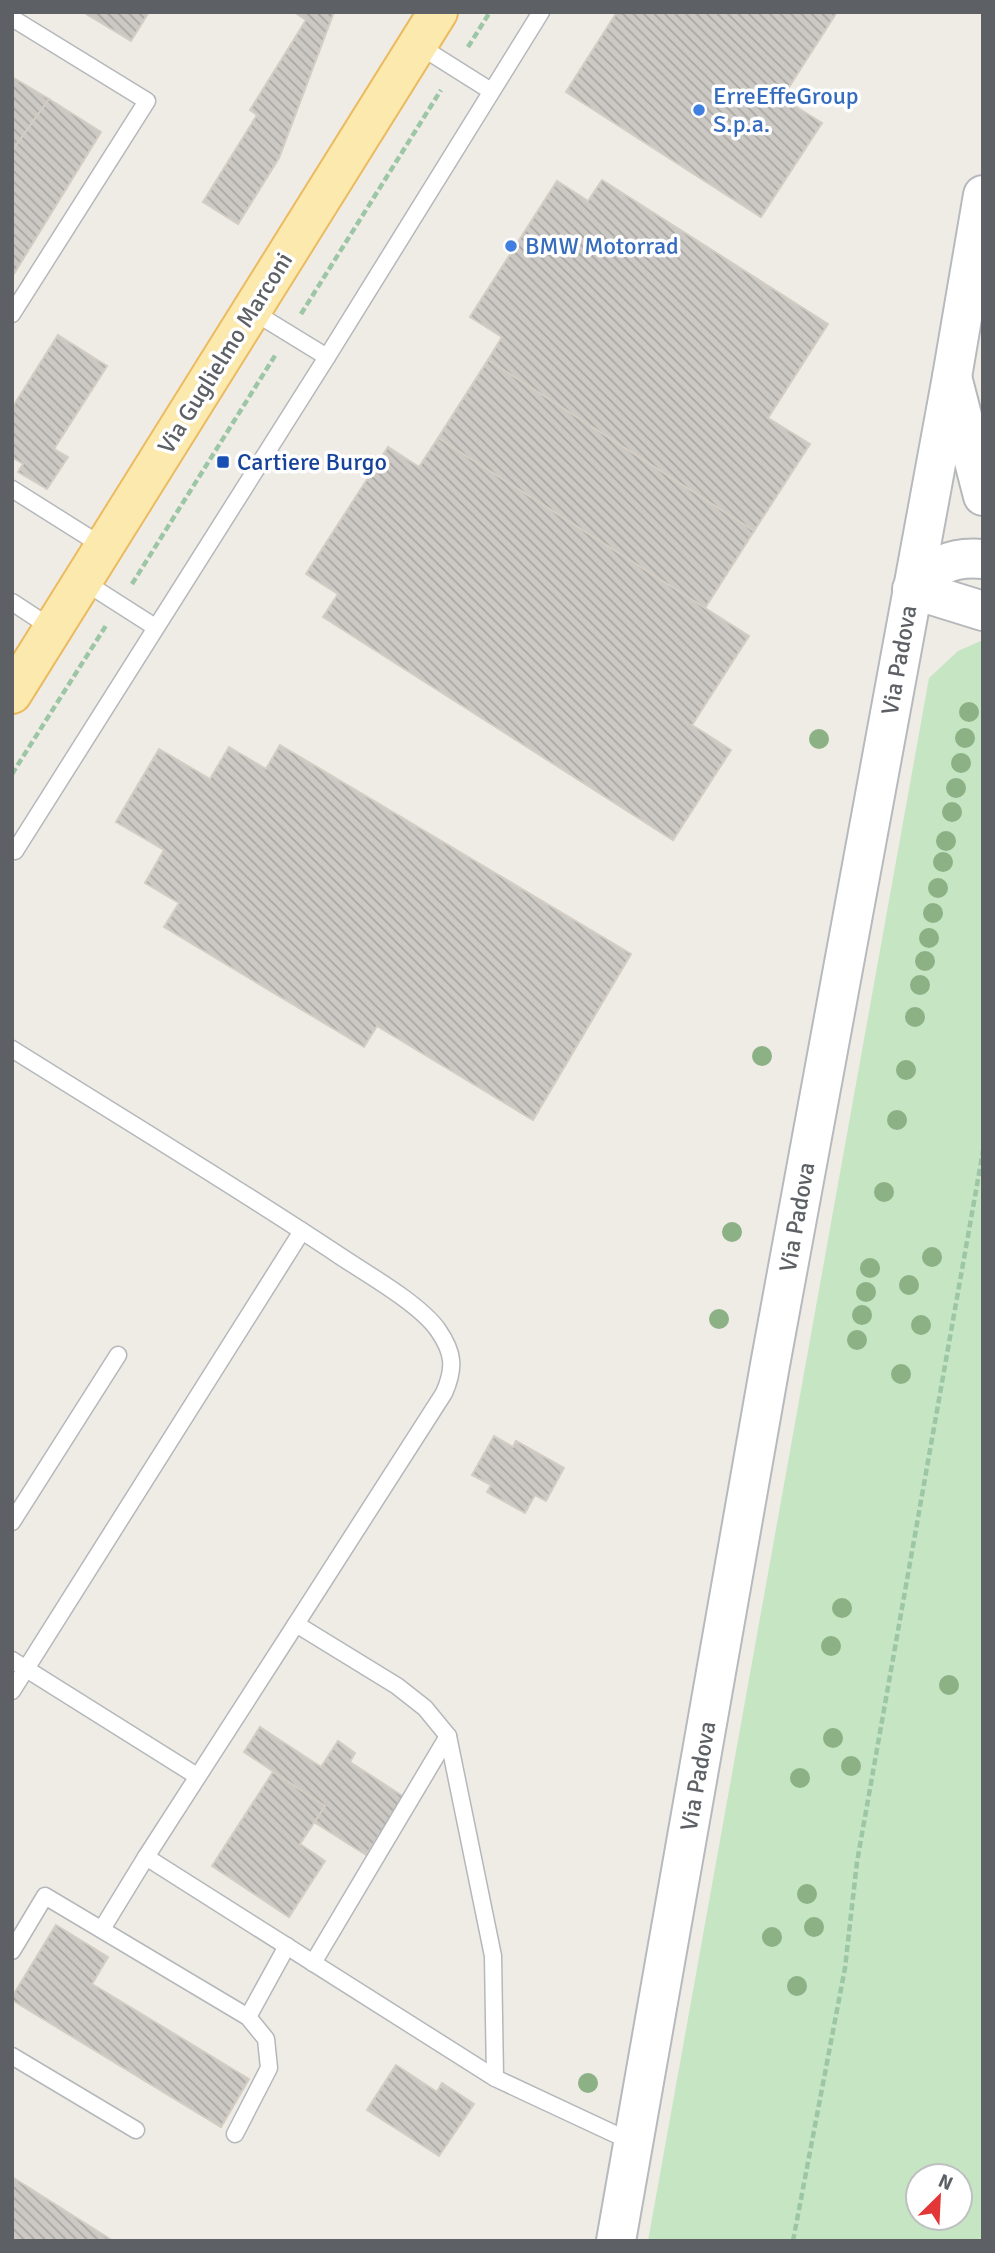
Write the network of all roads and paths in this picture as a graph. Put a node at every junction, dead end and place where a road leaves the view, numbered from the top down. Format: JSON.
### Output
{"nodes":[{"id":1,"x":438,"y":12,"type":"edge"},
{"id":2,"x":489,"y":12,"type":"edge"},
{"id":3,"x":541,"y":12,"type":"edge"},
{"id":4,"x":12,"y":18,"type":"edge"},
{"id":5,"x":418,"y":45,"type":"junction"},
{"id":6,"x":454,"y":68,"type":"junction"},
{"id":7,"x":491,"y":91,"type":"junction"},
{"id":8,"x":983,"y":195,"type":"edge"},
{"id":9,"x":252,"y":311,"type":"junction"},
{"id":10,"x":12,"y":314,"type":"edge"},
{"id":11,"x":289,"y":333,"type":"junction"},
{"id":12,"x":327,"y":357,"type":"junction"},
{"id":13,"x":952,"y":377,"type":"junction"},
{"id":14,"x":12,"y":489,"type":"edge"},
{"id":15,"x":983,"y":496,"type":"edge"},
{"id":16,"x":104,"y":547,"type":"junction"},
{"id":17,"x":983,"y":559,"type":"edge"},
{"id":18,"x":83,"y":581,"type":"junction"},
{"id":19,"x":912,"y":589,"type":"junction"},
{"id":20,"x":12,"y":602,"type":"edge"},
{"id":21,"x":119,"y":604,"type":"junction"},
{"id":22,"x":983,"y":611,"type":"edge"},
{"id":23,"x":155,"y":627,"type":"junction"},
{"id":24,"x":53,"y":629,"type":"junction"},
{"id":25,"x":12,"y":694,"type":"edge"},
{"id":26,"x":12,"y":774,"type":"edge"},
{"id":27,"x":12,"y":849,"type":"edge"},
{"id":28,"x":12,"y":1049,"type":"edge"},
{"id":29,"x":983,"y":1151,"type":"edge"},
{"id":30,"x":302,"y":1231,"type":"junction"},
{"id":31,"x":118,"y":1355,"type":"dead end"},
{"id":32,"x":12,"y":1522,"type":"edge"},
{"id":33,"x":296,"y":1624,"type":"junction"},
{"id":34,"x":19,"y":1664,"type":"edge"},
{"id":35,"x":12,"y":1691,"type":"edge"},
{"id":36,"x":448,"y":1736,"type":"junction"},
{"id":37,"x":197,"y":1776,"type":"junction"},
{"id":38,"x":146,"y":1857,"type":"junction"},
{"id":39,"x":102,"y":1929,"type":"junction"},
{"id":40,"x":287,"y":1946,"type":"junction"},
{"id":41,"x":12,"y":1951,"type":"edge"},
{"id":42,"x":313,"y":1962,"type":"junction"},
{"id":43,"x":248,"y":2017,"type":"junction"},
{"id":44,"x":12,"y":2056,"type":"edge"},
{"id":45,"x":495,"y":2078,"type":"junction"},
{"id":46,"x":136,"y":2130,"type":"dead end"},
{"id":47,"x":235,"y":2134,"type":"dead end"},
{"id":48,"x":634,"y":2143,"type":"junction"},
{"id":49,"x":616,"y":2241,"type":"edge"},
{"id":50,"x":793,"y":2241,"type":"edge"}],
"edges":[{"from":1,"to":5,"type":"main road","name":"Via Guglielmo Marconi"},
{"from":2,"to":6,"type":"path"},
{"from":3,"to":7,"type":"lane"},
{"from":4,"to":10,"type":"lane"},
{"from":5,"to":6,"type":"lane"},
{"from":5,"to":9,"type":"main road","name":"Via Guglielmo Marconi"},
{"from":6,"to":7,"type":"lane"},
{"from":6,"to":11,"type":"path"},
{"from":7,"to":12,"type":"lane"},
{"from":8,"to":13,"type":"main road","name":"Via Padova"},
{"from":9,"to":11,"type":"lane"},
{"from":9,"to":16,"type":"main road","name":"Via Guglielmo Marconi"},
{"from":11,"to":12,"type":"lane"},
{"from":11,"to":21,"type":"path"},
{"from":12,"to":23,"type":"lane"},
{"from":13,"to":15,"type":"main road"},
{"from":13,"to":19,"type":"main road","name":"Via Padova"},
{"from":14,"to":16,"type":"lane"},
{"from":16,"to":18,"type":"main road","name":"Via Guglielmo Marconi"},
{"from":17,"to":19,"type":"main road"},
{"from":18,"to":21,"type":"lane"},
{"from":18,"to":24,"type":"main road","name":"Via Guglielmo Marconi"},
{"from":19,"to":22,"type":"main road"},
{"from":19,"to":48,"type":"main road","name":"Via Padova"},
{"from":20,"to":24,"type":"lane"},
{"from":21,"to":23,"type":"lane"},
{"from":21,"to":26,"type":"path"},
{"from":23,"to":27,"type":"lane"},
{"from":24,"to":25,"type":"main road","name":"Via Guglielmo Marconi"},
{"from":28,"to":30,"type":"lane"},
{"from":29,"to":50,"type":"path"},
{"from":30,"to":33,"type":"lane"},
{"from":30,"to":34,"type":"lane"},
{"from":31,"to":32,"type":"lane"},
{"from":33,"to":36,"type":"lane"},
{"from":33,"to":37,"type":"lane"},
{"from":34,"to":35,"type":"lane"},
{"from":34,"to":37,"type":"lane"},
{"from":36,"to":42,"type":"lane"},
{"from":36,"to":45,"type":"lane"},
{"from":37,"to":38,"type":"lane"},
{"from":38,"to":39,"type":"lane"},
{"from":38,"to":40,"type":"lane"},
{"from":39,"to":41,"type":"lane"},
{"from":39,"to":43,"type":"lane"},
{"from":40,"to":42,"type":"lane"},
{"from":40,"to":43,"type":"lane"},
{"from":42,"to":45,"type":"lane"},
{"from":43,"to":47,"type":"lane"},
{"from":44,"to":46,"type":"lane"},
{"from":45,"to":48,"type":"lane"},
{"from":48,"to":49,"type":"main road","name":"Via Padova"}]}
